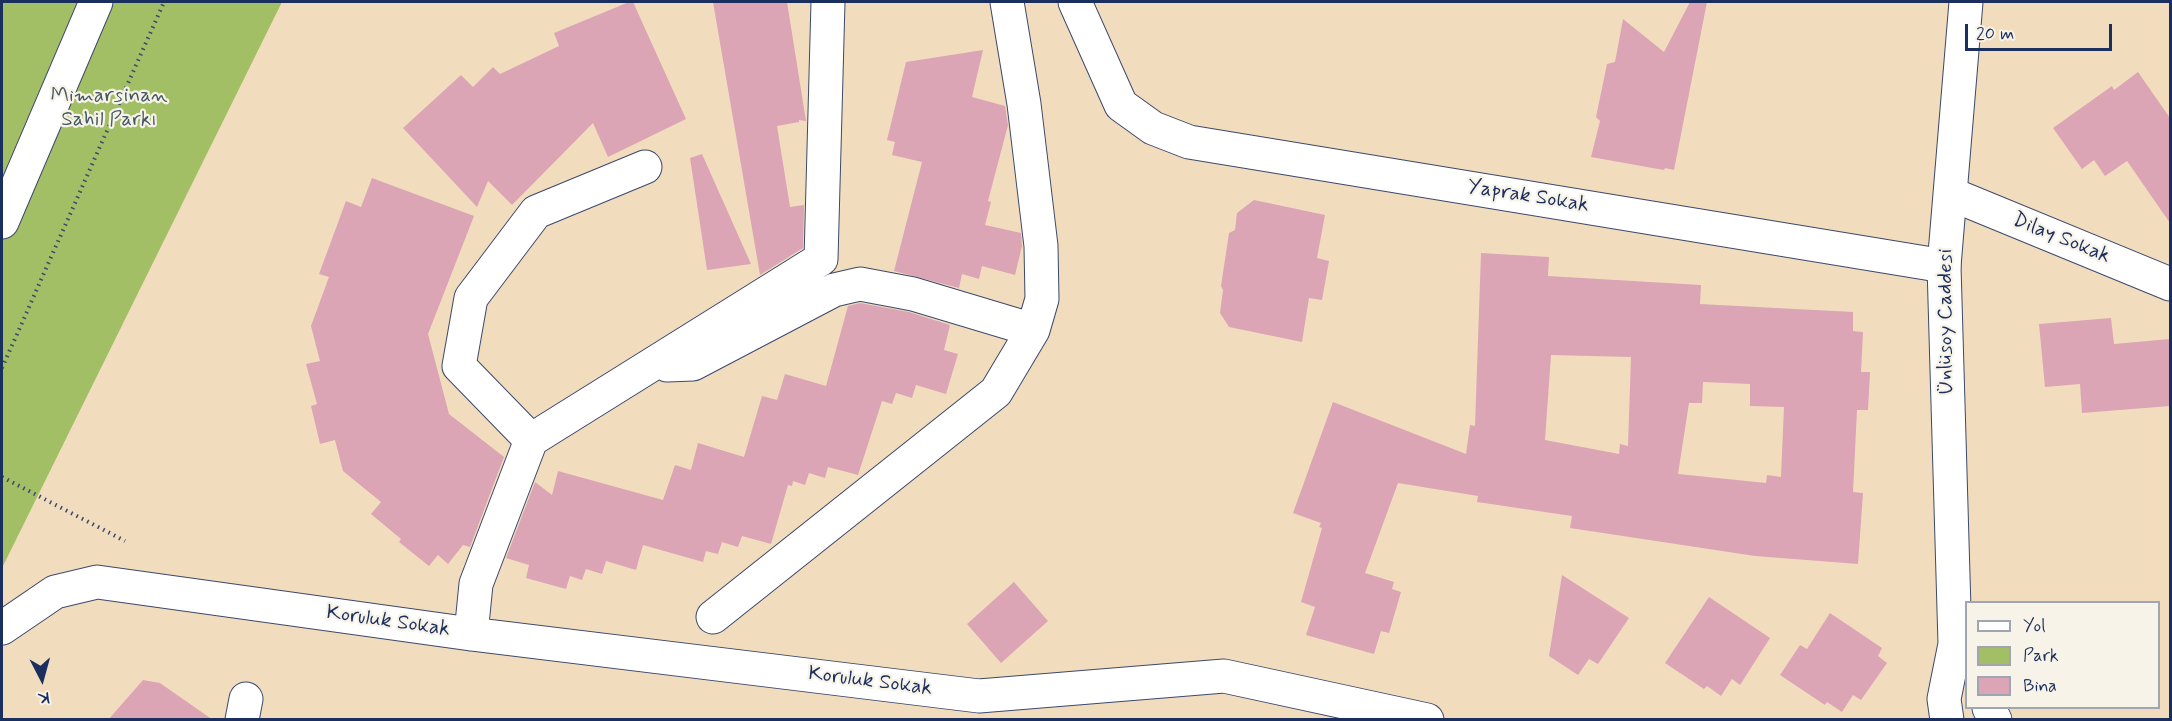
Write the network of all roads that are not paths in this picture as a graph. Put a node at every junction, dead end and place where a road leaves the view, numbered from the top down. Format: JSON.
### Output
{"nodes":[{"id":1,"x":96,"y":2,"type":"edge"},
{"id":2,"x":828,"y":2,"type":"edge"},
{"id":3,"x":1007,"y":2,"type":"edge"},
{"id":4,"x":1075,"y":2,"type":"edge"},
{"id":5,"x":1966,"y":2,"type":"edge"},
{"id":6,"x":645,"y":167,"type":"dead end"},
{"id":7,"x":1951,"y":194,"type":"junction"},
{"id":8,"x":2,"y":222,"type":"edge"},
{"id":9,"x":1944,"y":266,"type":"junction"},
{"id":10,"x":2170,"y":284,"type":"edge"},
{"id":11,"x":1033,"y":330,"type":"junction"},
{"id":12,"x":648,"y":366,"type":"junction"},
{"id":13,"x":531,"y":440,"type":"junction"},
{"id":14,"x":713,"y":617,"type":"dead end"},
{"id":15,"x":2,"y":628,"type":"edge"},
{"id":16,"x":471,"y":634,"type":"junction"},
{"id":17,"x":1961,"y":654,"type":"edge"},
{"id":18,"x":1427,"y":720,"type":"edge"},
{"id":19,"x":1947,"y":720,"type":"edge"}],
"edges":[{"from":1,"to":8,"type":"street"},
{"from":2,"to":12,"type":"street"},
{"from":3,"to":11,"type":"street"},
{"from":4,"to":9,"type":"street","name":"Yaprak Sokak"},
{"from":5,"to":7,"type":"street","name":"Ünlüsoy Caddesi"},
{"from":6,"to":13,"type":"street"},
{"from":7,"to":9,"type":"street","name":"Ünlüsoy Caddesi"},
{"from":7,"to":10,"type":"street","name":"Dilay Sokak"},
{"from":9,"to":17,"type":"street","name":"Ünlüsoy Caddesi"},
{"from":11,"to":12,"type":"street"},
{"from":11,"to":14,"type":"street"},
{"from":12,"to":13,"type":"street"},
{"from":13,"to":16,"type":"street"},
{"from":15,"to":16,"type":"street","name":"Koruluk Sokak"},
{"from":16,"to":18,"type":"street","name":"Koruluk Sokak"},
{"from":17,"to":19,"type":"street","name":"Ünlüsoy Caddesi"}]}
